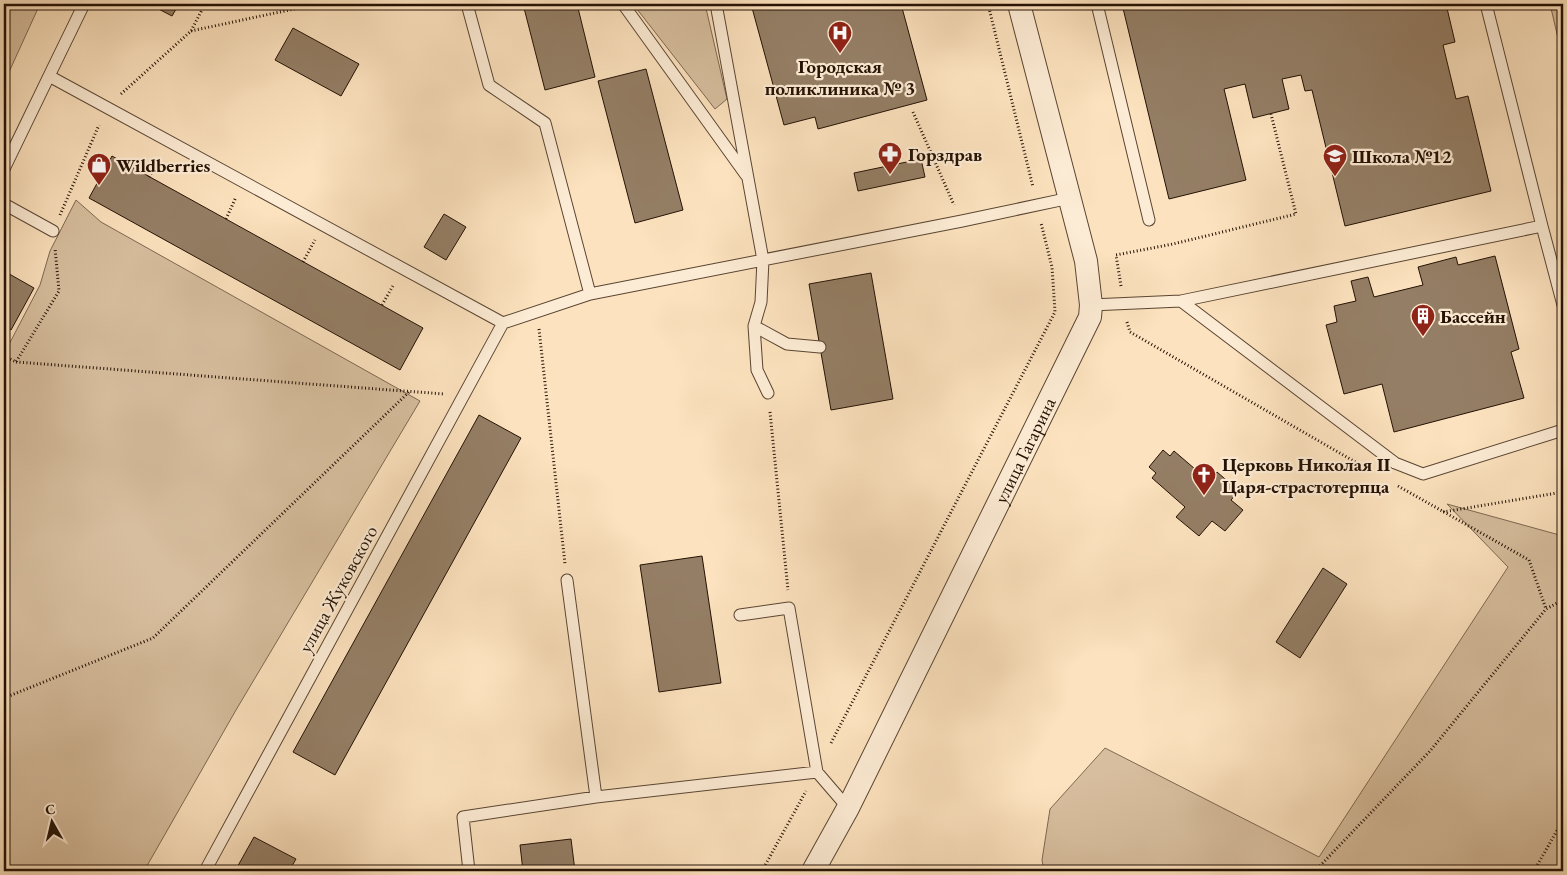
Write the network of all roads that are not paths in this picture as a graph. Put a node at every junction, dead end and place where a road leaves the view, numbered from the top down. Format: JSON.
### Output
{"nodes":[{"id":1,"x":84,"y":4,"type":"edge"},
{"id":2,"x":467,"y":4,"type":"edge"},
{"id":3,"x":623,"y":4,"type":"edge"},
{"id":4,"x":716,"y":4,"type":"edge"},
{"id":5,"x":1019,"y":4,"type":"edge"},
{"id":6,"x":1097,"y":4,"type":"edge"},
{"id":7,"x":1486,"y":4,"type":"edge"},
{"id":8,"x":49,"y":76,"type":"junction"},
{"id":9,"x":4,"y":169,"type":"edge"},
{"id":10,"x":748,"y":178,"type":"junction"},
{"id":11,"x":1070,"y":198,"type":"junction"},
{"id":12,"x":4,"y":204,"type":"edge"},
{"id":13,"x":1149,"y":220,"type":"dead end"},
{"id":14,"x":1542,"y":226,"type":"junction"},
{"id":15,"x":54,"y":232,"type":"road end"},
{"id":16,"x":763,"y":260,"type":"junction"},
{"id":17,"x":590,"y":294,"type":"junction"},
{"id":18,"x":1181,"y":301,"type":"junction"},
{"id":19,"x":1091,"y":305,"type":"junction"},
{"id":20,"x":1563,"y":305,"type":"edge"},
{"id":21,"x":503,"y":323,"type":"junction"},
{"id":22,"x":754,"y":326,"type":"junction"},
{"id":23,"x":820,"y":347,"type":"dead end"},
{"id":24,"x":768,"y":393,"type":"road end"},
{"id":25,"x":1563,"y":430,"type":"edge"},
{"id":26,"x":567,"y":580,"type":"road end"},
{"id":27,"x":740,"y":615,"type":"dead end"},
{"id":28,"x":816,"y":772,"type":"junction"},
{"id":29,"x":596,"y":798,"type":"junction"},
{"id":30,"x":848,"y":808,"type":"junction"},
{"id":31,"x":204,"y":871,"type":"edge"},
{"id":32,"x":469,"y":871,"type":"edge"},
{"id":33,"x":813,"y":871,"type":"edge"}],
"edges":[{"from":1,"to":8,"type":"lane"},
{"from":2,"to":17,"type":"lane"},
{"from":3,"to":10,"type":"lane"},
{"from":4,"to":10,"type":"lane"},
{"from":5,"to":11,"type":"street","name":"улица Гагарина"},
{"from":6,"to":13,"type":"lane"},
{"from":7,"to":14,"type":"lane"},
{"from":8,"to":9,"type":"lane"},
{"from":8,"to":21,"type":"lane"},
{"from":10,"to":16,"type":"lane"},
{"from":11,"to":16,"type":"lane"},
{"from":11,"to":19,"type":"street","name":"улица Гагарина"},
{"from":12,"to":15,"type":"lane"},
{"from":14,"to":18,"type":"lane"},
{"from":14,"to":20,"type":"lane"},
{"from":16,"to":17,"type":"lane"},
{"from":16,"to":22,"type":"lane"},
{"from":17,"to":21,"type":"lane"},
{"from":18,"to":19,"type":"lane"},
{"from":18,"to":25,"type":"lane"},
{"from":19,"to":30,"type":"street","name":"улица Гагарина"},
{"from":21,"to":31,"type":"lane","name":"улица Жуковского"},
{"from":22,"to":23,"type":"lane"},
{"from":22,"to":24,"type":"lane"},
{"from":26,"to":29,"type":"lane"},
{"from":27,"to":28,"type":"lane"},
{"from":28,"to":29,"type":"lane"},
{"from":28,"to":30,"type":"lane"},
{"from":29,"to":32,"type":"lane"},
{"from":30,"to":33,"type":"street","name":"улица Гагарина"}]}
